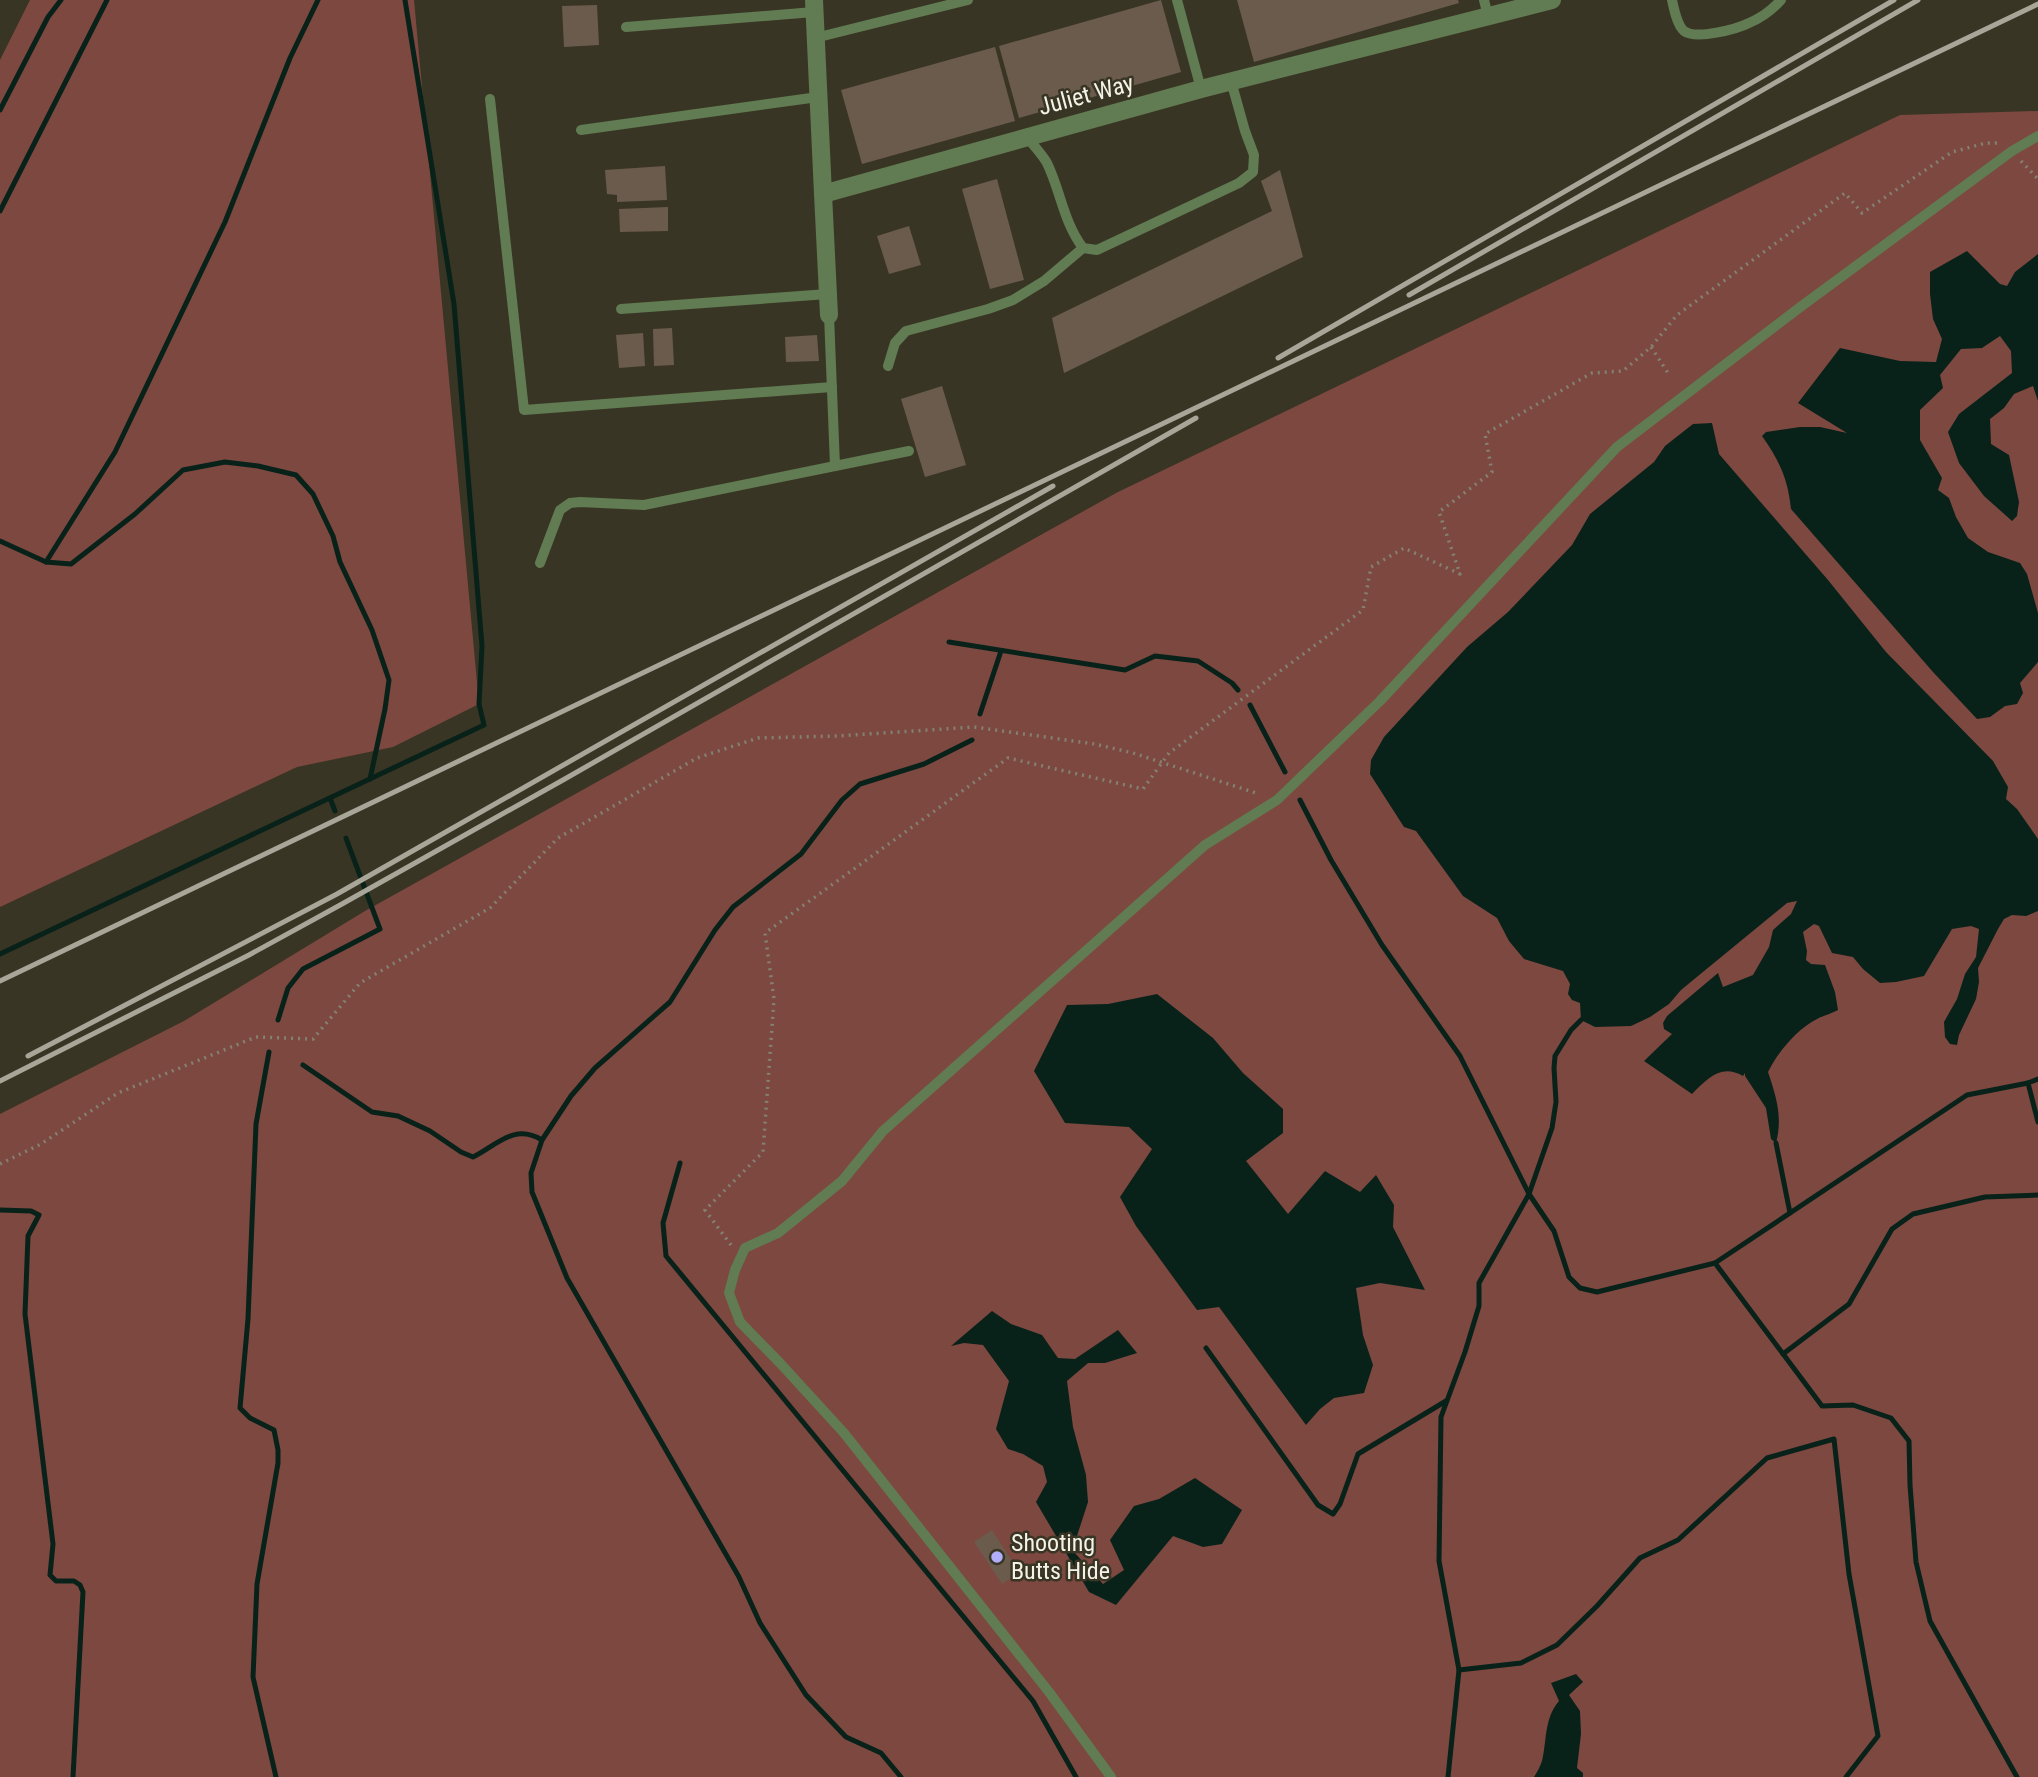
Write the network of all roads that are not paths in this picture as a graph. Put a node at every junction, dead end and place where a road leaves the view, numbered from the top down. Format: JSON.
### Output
{"nodes":[{"id":1,"x":968,"y":0,"type":"edge"},
{"id":2,"x":1177,"y":0,"type":"edge"},
{"id":3,"x":1552,"y":0,"type":"edge"},
{"id":4,"x":1672,"y":0,"type":"edge"},
{"id":5,"x":1781,"y":0,"type":"edge"},
{"id":6,"x":814,"y":6,"type":"edge"},
{"id":7,"x":1486,"y":8,"type":"edge"},
{"id":8,"x":626,"y":27,"type":"dead end"},
{"id":9,"x":815,"y":38,"type":"junction"},
{"id":10,"x":1231,"y":81,"type":"junction"},
{"id":11,"x":1202,"y":89,"type":"junction"},
{"id":12,"x":818,"y":97,"type":"junction"},
{"id":13,"x":490,"y":99,"type":"dead end"},
{"id":14,"x":581,"y":130,"type":"dead end"},
{"id":15,"x":2038,"y":136,"type":"edge"},
{"id":16,"x":1027,"y":137,"type":"junction"},
{"id":17,"x":823,"y":194,"type":"junction"},
{"id":18,"x":1083,"y":248,"type":"junction"},
{"id":19,"x":828,"y":294,"type":"junction"},
{"id":20,"x":621,"y":309,"type":"dead end"},
{"id":21,"x":829,"y":315,"type":"joint"},
{"id":22,"x":888,"y":366,"type":"dead end"},
{"id":23,"x":832,"y":387,"type":"junction"},
{"id":24,"x":909,"y":451,"type":"dead end"},
{"id":25,"x":835,"y":466,"type":"junction"},
{"id":26,"x":540,"y":563,"type":"dead end"},
{"id":27,"x":1111,"y":1777,"type":"edge"}],
"edges":[{"from":1,"to":9,"type":"lane"},
{"from":2,"to":11,"type":"lane"},
{"from":3,"to":7,"type":"street","name":"Juliet Way"},
{"from":4,"to":5,"type":"lane"},
{"from":6,"to":8,"type":"lane"},
{"from":6,"to":9,"type":"street"},
{"from":7,"to":10,"type":"street","name":"Juliet Way"},
{"from":9,"to":12,"type":"street"},
{"from":10,"to":11,"type":"street","name":"Juliet Way"},
{"from":10,"to":18,"type":"lane"},
{"from":11,"to":16,"type":"street","name":"Juliet Way"},
{"from":12,"to":14,"type":"lane"},
{"from":12,"to":17,"type":"street"},
{"from":13,"to":23,"type":"lane"},
{"from":15,"to":27,"type":"lane"},
{"from":16,"to":17,"type":"street","name":"Juliet Way"},
{"from":16,"to":18,"type":"lane"},
{"from":17,"to":19,"type":"street"},
{"from":18,"to":22,"type":"lane"},
{"from":19,"to":20,"type":"lane"},
{"from":19,"to":21,"type":"street"},
{"from":21,"to":23,"type":"lane"},
{"from":23,"to":25,"type":"lane"},
{"from":24,"to":25,"type":"lane"},
{"from":25,"to":26,"type":"lane"}]}
